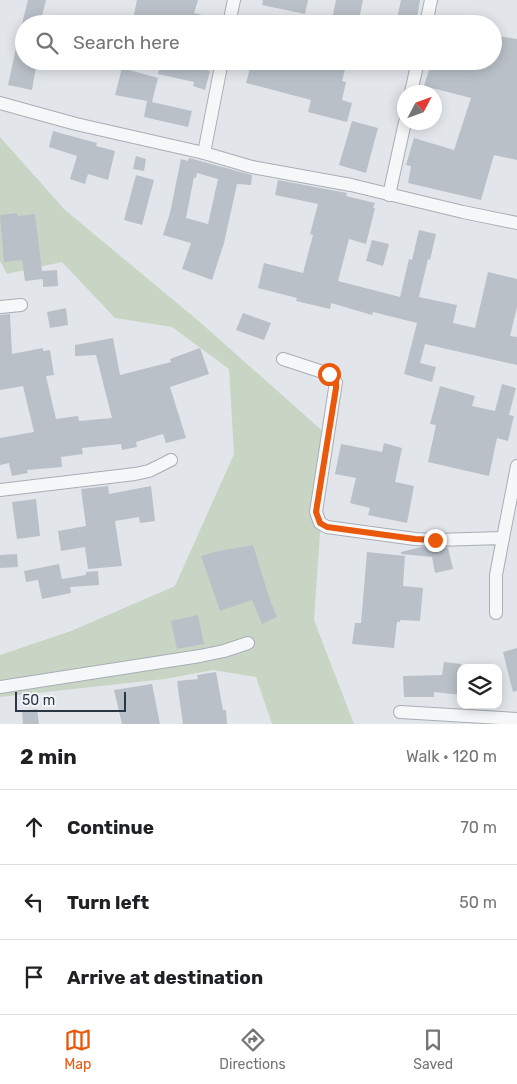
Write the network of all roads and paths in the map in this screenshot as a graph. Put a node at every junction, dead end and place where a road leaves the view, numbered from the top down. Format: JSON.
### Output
{"nodes":[{"id":1,"x":234,"y":0,"type":"edge"},
{"id":2,"x":431,"y":0,"type":"edge"},
{"id":3,"x":231,"y":15,"type":"edge"},
{"id":4,"x":428,"y":15,"type":"edge"},
{"id":5,"x":220,"y":70,"type":"edge"},
{"id":6,"x":416,"y":70,"type":"edge"},
{"id":7,"x":413,"y":85,"type":"edge"},
{"id":8,"x":0,"y":103,"type":"edge"},
{"id":9,"x":402,"y":130,"type":"edge"},
{"id":10,"x":204,"y":153,"type":"junction"},
{"id":11,"x":389,"y":194,"type":"junction"},
{"id":12,"x":517,"y":223,"type":"edge"},
{"id":13,"x":21,"y":305,"type":"dead end"},
{"id":14,"x":0,"y":307,"type":"edge"},
{"id":15,"x":283,"y":359,"type":"dead end"},
{"id":16,"x":171,"y":460,"type":"dead end"},
{"id":17,"x":517,"y":466,"type":"edge"},
{"id":18,"x":0,"y":490,"type":"edge"},
{"id":19,"x":502,"y":538,"type":"junction"},
{"id":20,"x":496,"y":612,"type":"dead end"},
{"id":21,"x":248,"y":643,"type":"dead end"},
{"id":22,"x":0,"y":687,"type":"edge"},
{"id":23,"x":400,"y":712,"type":"dead end"},
{"id":24,"x":517,"y":719,"type":"edge"}],
"edges":[{"from":1,"to":3,"type":"street"},
{"from":2,"to":4,"type":"street"},
{"from":5,"to":10,"type":"street"},
{"from":6,"to":7,"type":"street"},
{"from":8,"to":10,"type":"street"},
{"from":9,"to":11,"type":"street"},
{"from":10,"to":11,"type":"street"},
{"from":11,"to":12,"type":"street"},
{"from":13,"to":14,"type":"street"},
{"from":15,"to":19,"type":"street"},
{"from":16,"to":18,"type":"street"},
{"from":17,"to":19,"type":"street"},
{"from":19,"to":20,"type":"street"},
{"from":21,"to":22,"type":"street"},
{"from":23,"to":24,"type":"street"}]}
